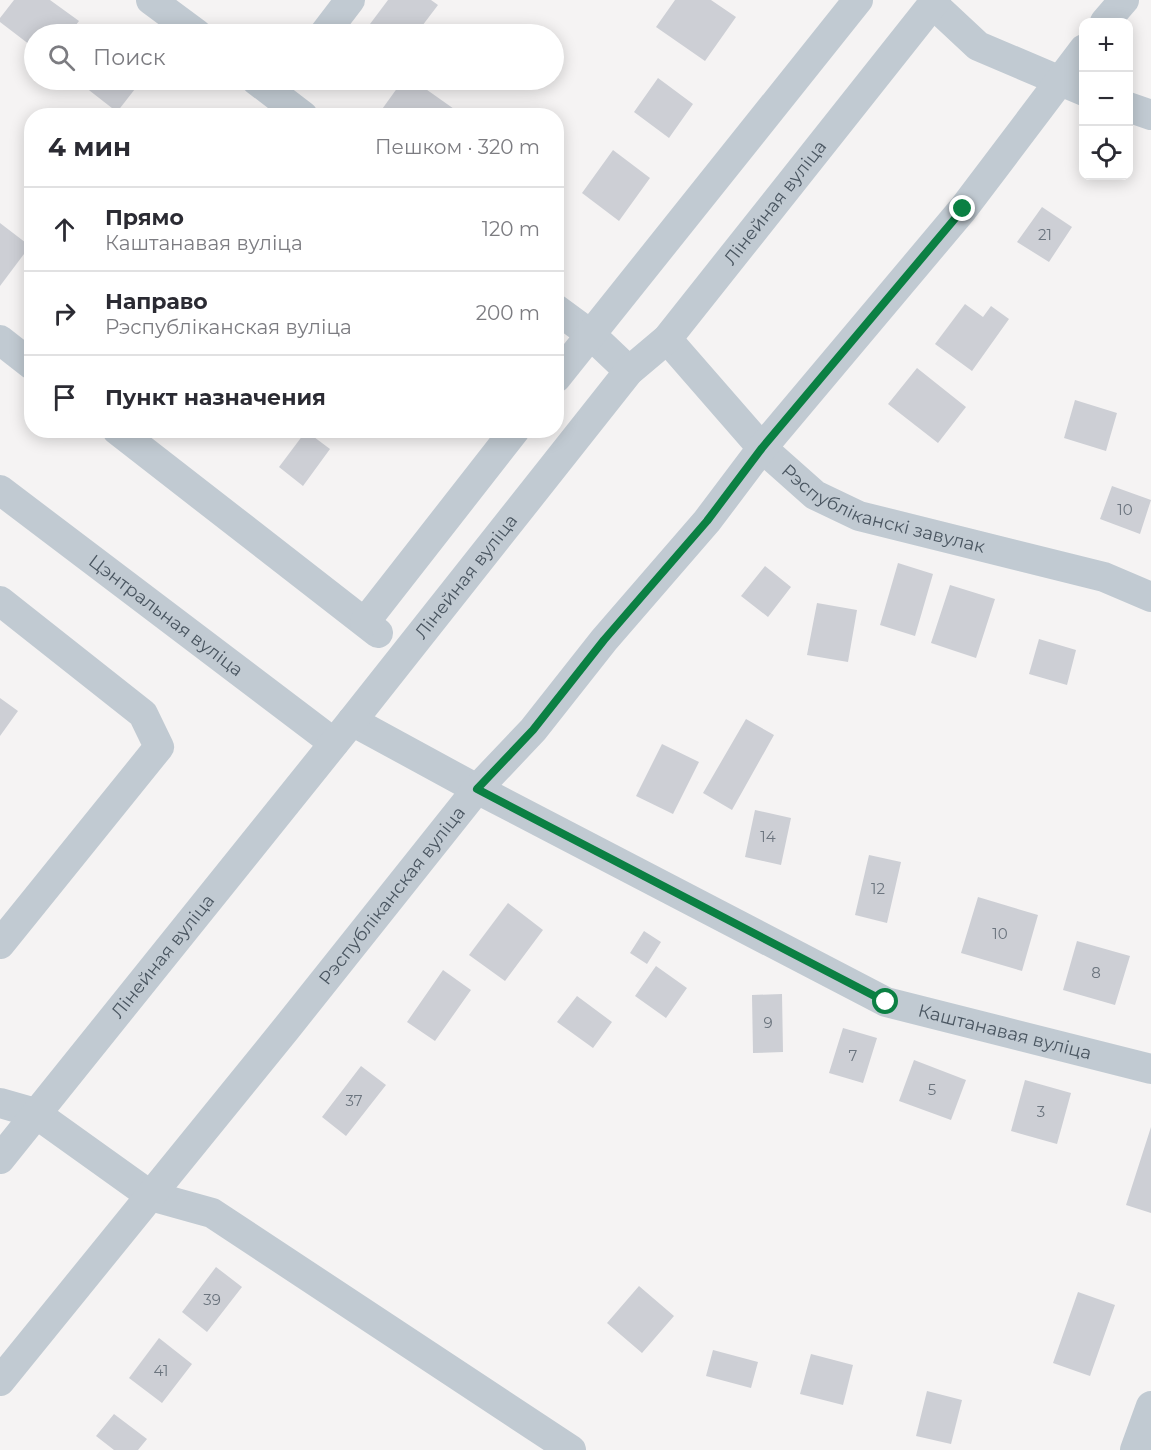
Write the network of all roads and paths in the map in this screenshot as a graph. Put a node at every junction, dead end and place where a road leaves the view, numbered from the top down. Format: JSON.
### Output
{"nodes":[{"id":1,"x":152,"y":0,"type":"edge"},
{"id":2,"x":350,"y":0,"type":"edge"},
{"id":3,"x":858,"y":0,"type":"edge"},
{"id":4,"x":1124,"y":0,"type":"edge"},
{"id":5,"x":934,"y":2,"type":"edge"},
{"id":6,"x":1109,"y":18,"type":"edge"},
{"id":7,"x":184,"y":24,"type":"edge"},
{"id":8,"x":332,"y":24,"type":"edge"},
{"id":9,"x":1079,"y":61,"type":"edge"},
{"id":10,"x":1071,"y":86,"type":"edge"},
{"id":11,"x":280,"y":90,"type":"edge"},
{"id":12,"x":296,"y":108,"type":"edge"},
{"id":13,"x":1133,"y":109,"type":"edge"},
{"id":14,"x":1151,"y":115,"type":"edge"},
{"id":15,"x":564,"y":315,"type":"edge"},
{"id":16,"x":590,"y":334,"type":"junction"},
{"id":17,"x":667,"y":339,"type":"junction"},
{"id":18,"x":0,"y":340,"type":"edge"},
{"id":19,"x":24,"y":358,"type":"edge"},
{"id":20,"x":564,"y":368,"type":"edge"},
{"id":21,"x":629,"y":371,"type":"junction"},
{"id":22,"x":127,"y":438,"type":"edge"},
{"id":23,"x":509,"y":438,"type":"edge"},
{"id":24,"x":762,"y":448,"type":"junction"},
{"id":25,"x":0,"y":490,"type":"edge"},
{"id":26,"x":1151,"y":597,"type":"edge"},
{"id":27,"x":0,"y":601,"type":"edge"},
{"id":28,"x":343,"y":732,"type":"junction"},
{"id":29,"x":477,"y":789,"type":"junction"},
{"id":30,"x":0,"y":944,"type":"edge"},
{"id":31,"x":1151,"y":1069,"type":"edge"},
{"id":32,"x":0,"y":1103,"type":"edge"},
{"id":33,"x":35,"y":1113,"type":"junction"},
{"id":34,"x":0,"y":1159,"type":"edge"},
{"id":35,"x":151,"y":1196,"type":"junction"},
{"id":36,"x":0,"y":1381,"type":"edge"},
{"id":37,"x":1151,"y":1406,"type":"edge"},
{"id":38,"x":571,"y":1450,"type":"edge"},
{"id":39,"x":1135,"y":1450,"type":"edge"}],
"edges":[{"from":1,"to":7,"type":"street"},
{"from":2,"to":8,"type":"street"},
{"from":3,"to":16,"type":"street"},
{"from":4,"to":6,"type":"street"},
{"from":5,"to":10,"type":"street"},
{"from":5,"to":17,"type":"street","name":"Лінейная вуліца"},
{"from":9,"to":10,"type":"street","name":"Рэспубліканская вуліца"},
{"from":10,"to":24,"type":"street","name":"Рэспубліканская вуліца"},
{"from":11,"to":12,"type":"street"},
{"from":13,"to":14,"type":"street"},
{"from":15,"to":16,"type":"street"},
{"from":16,"to":20,"type":"street"},
{"from":16,"to":21,"type":"street"},
{"from":17,"to":21,"type":"street","name":"Лінейная вуліца"},
{"from":17,"to":24,"type":"street","name":"Рэспубліканскі завулак"},
{"from":18,"to":19,"type":"street"},
{"from":21,"to":28,"type":"street","name":"Лінейная вуліца"},
{"from":22,"to":23,"type":"street"},
{"from":24,"to":26,"type":"street","name":"Рэспубліканскі завулак"},
{"from":24,"to":29,"type":"street","name":"Рэспубліканская вуліца"},
{"from":25,"to":28,"type":"street","name":"Цэнтральная вуліца"},
{"from":27,"to":30,"type":"street"},
{"from":28,"to":29,"type":"street","name":"Каштанавая вуліца"},
{"from":28,"to":33,"type":"street","name":"Лінейная вуліца"},
{"from":29,"to":31,"type":"street","name":"Каштанавая вуліца"},
{"from":29,"to":35,"type":"street","name":"Рэспубліканская вуліца"},
{"from":32,"to":33,"type":"street"},
{"from":33,"to":34,"type":"street","name":"Лінейная вуліца"},
{"from":33,"to":35,"type":"street"},
{"from":35,"to":36,"type":"street","name":"Рэспубліканская вуліца"},
{"from":35,"to":38,"type":"street"},
{"from":37,"to":39,"type":"street"}]}
